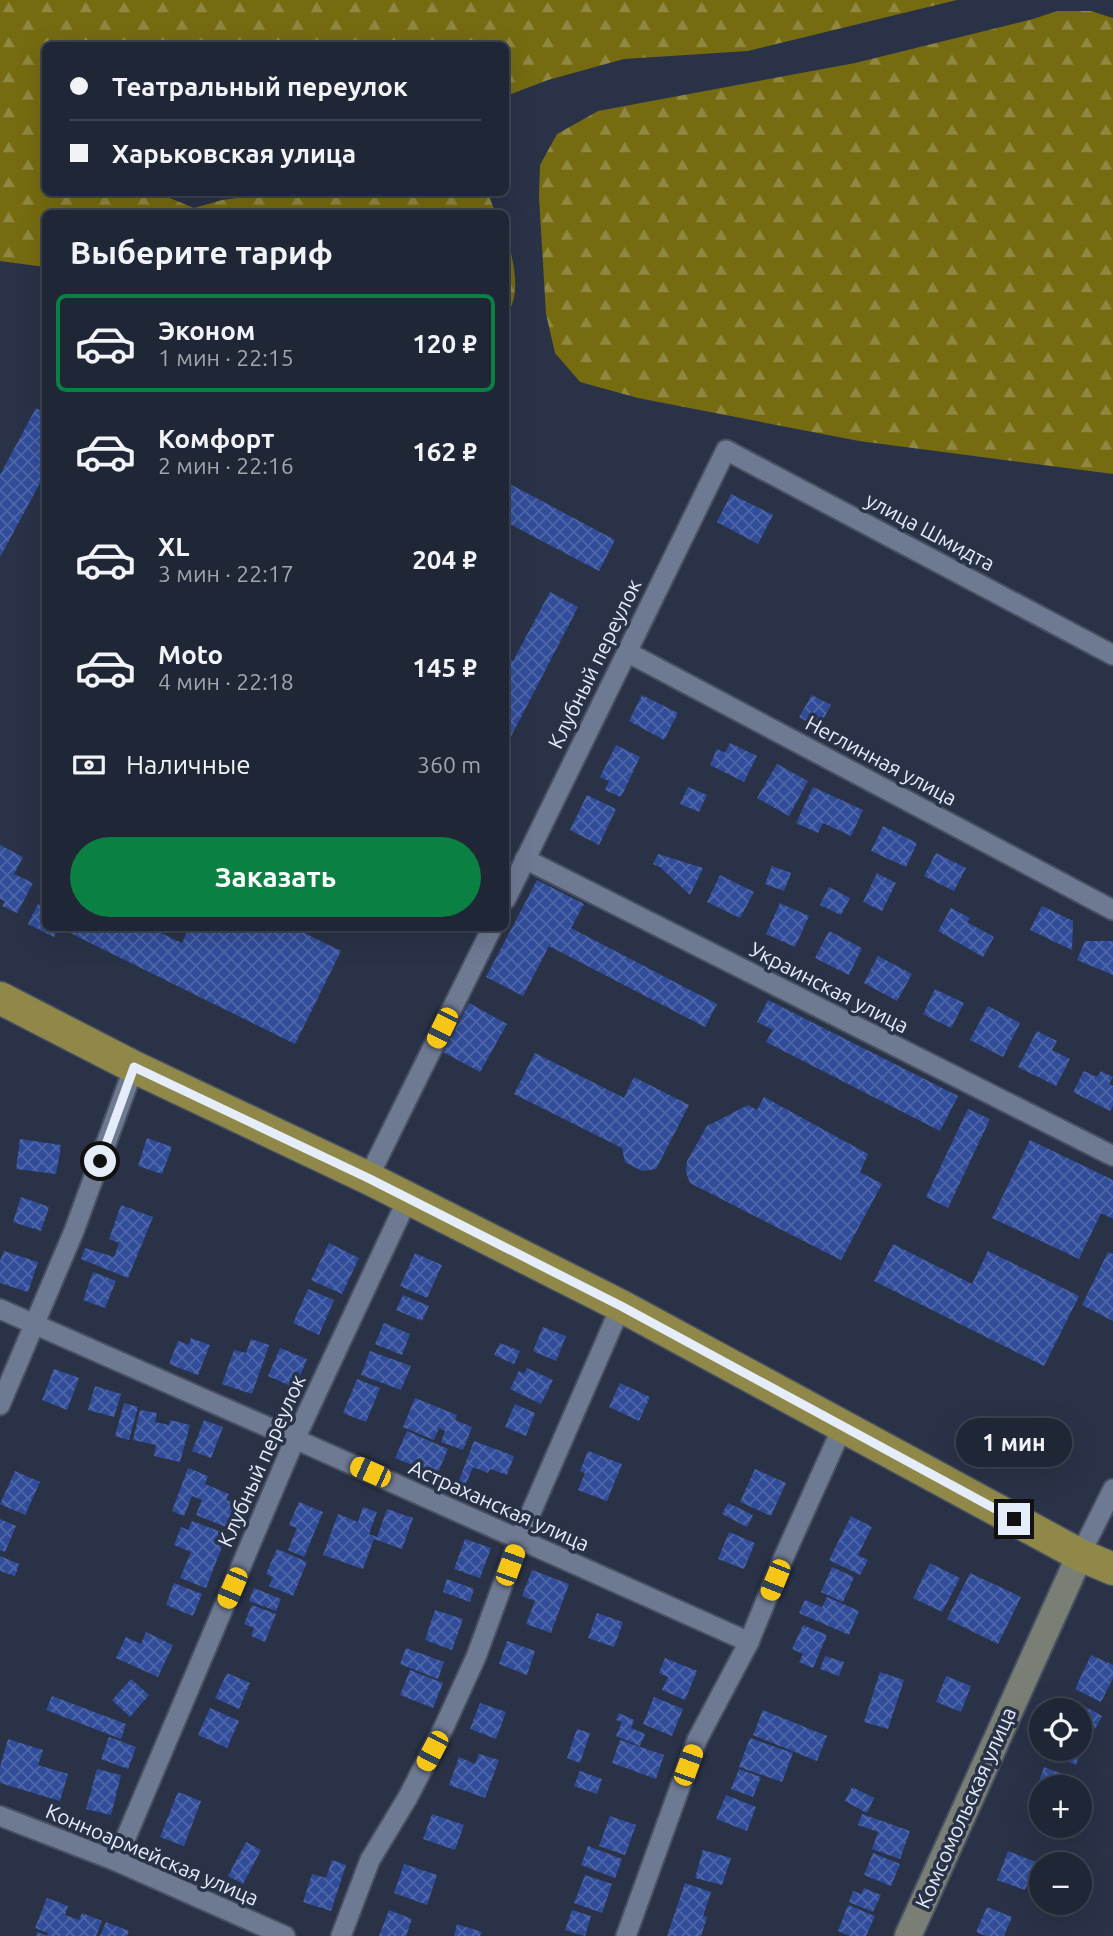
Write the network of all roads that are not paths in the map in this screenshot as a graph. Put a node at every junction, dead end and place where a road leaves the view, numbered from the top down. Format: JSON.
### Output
{"nodes":[{"id":1,"x":726,"y":450,"type":"joint"},
{"id":2,"x":627,"y":652,"type":"junction"},
{"id":3,"x":1113,"y":655,"type":"edge"},
{"id":4,"x":525,"y":859,"type":"junction"},
{"id":5,"x":509,"y":893,"type":"edge"},
{"id":6,"x":1113,"y":909,"type":"edge"},
{"id":7,"x":491,"y":931,"type":"edge"},
{"id":8,"x":0,"y":998,"type":"edge"},
{"id":9,"x":134,"y":1067,"type":"junction"},
{"id":10,"x":1113,"y":1156,"type":"edge"},
{"id":11,"x":368,"y":1178,"type":"junction"},
{"id":12,"x":408,"y":1198,"type":"junction"},
{"id":13,"x":621,"y":1306,"type":"junction"},
{"id":14,"x":0,"y":1309,"type":"edge"},
{"id":15,"x":36,"y":1325,"type":"junction"},
{"id":16,"x":0,"y":1405,"type":"edge"},
{"id":17,"x":844,"y":1426,"type":"junction"},
{"id":18,"x":295,"y":1438,"type":"junction"},
{"id":19,"x":1113,"y":1489,"type":"edge"},
{"id":20,"x":519,"y":1540,"type":"junction"},
{"id":21,"x":1080,"y":1555,"type":"junction"},
{"id":22,"x":1113,"y":1569,"type":"edge"},
{"id":23,"x":1113,"y":1582,"type":"edge"},
{"id":24,"x":749,"y":1642,"type":"junction"},
{"id":25,"x":0,"y":1816,"type":"edge"},
{"id":26,"x":116,"y":1861,"type":"junction"},
{"id":27,"x":285,"y":1936,"type":"edge"},
{"id":28,"x":341,"y":1936,"type":"edge"},
{"id":29,"x":626,"y":1936,"type":"edge"},
{"id":30,"x":908,"y":1936,"type":"edge"}],
"edges":[{"from":1,"to":2,"type":"street","name":"Клубный переулок"},
{"from":1,"to":3,"type":"street","name":"улица Шмидта"},
{"from":2,"to":4,"type":"street","name":"Клубный переулок"},
{"from":2,"to":6,"type":"street","name":"Неглинная улица"},
{"from":4,"to":5,"type":"street","name":"Клубный переулок"},
{"from":4,"to":10,"type":"street","name":"Украинская улица"},
{"from":7,"to":11,"type":"street"},
{"from":8,"to":9,"type":"highway"},
{"from":9,"to":11,"type":"highway"},
{"from":9,"to":15,"type":"street"},
{"from":11,"to":12,"type":"highway"},
{"from":12,"to":13,"type":"highway"},
{"from":12,"to":18,"type":"street","name":"Клубный переулок"},
{"from":13,"to":17,"type":"highway"},
{"from":13,"to":20,"type":"street"},
{"from":14,"to":15,"type":"street","name":"Астраханская улица"},
{"from":15,"to":16,"type":"street"},
{"from":15,"to":18,"type":"street","name":"Астраханская улица"},
{"from":17,"to":21,"type":"highway"},
{"from":17,"to":24,"type":"street"},
{"from":18,"to":20,"type":"street","name":"Астраханская улица"},
{"from":18,"to":26,"type":"street","name":"Клубный переулок"},
{"from":19,"to":21,"type":"street","name":"Комсомольская улица"},
{"from":20,"to":24,"type":"street","name":"Астраханская улица"},
{"from":20,"to":28,"type":"street"},
{"from":21,"to":22,"type":"highway"},
{"from":21,"to":23,"type":"highway"},
{"from":21,"to":30,"type":"main road","name":"Комсомольская улица"},
{"from":24,"to":29,"type":"street"},
{"from":25,"to":26,"type":"street","name":"Конноармейская улица"},
{"from":26,"to":27,"type":"street","name":"Конноармейская улица"}]}
